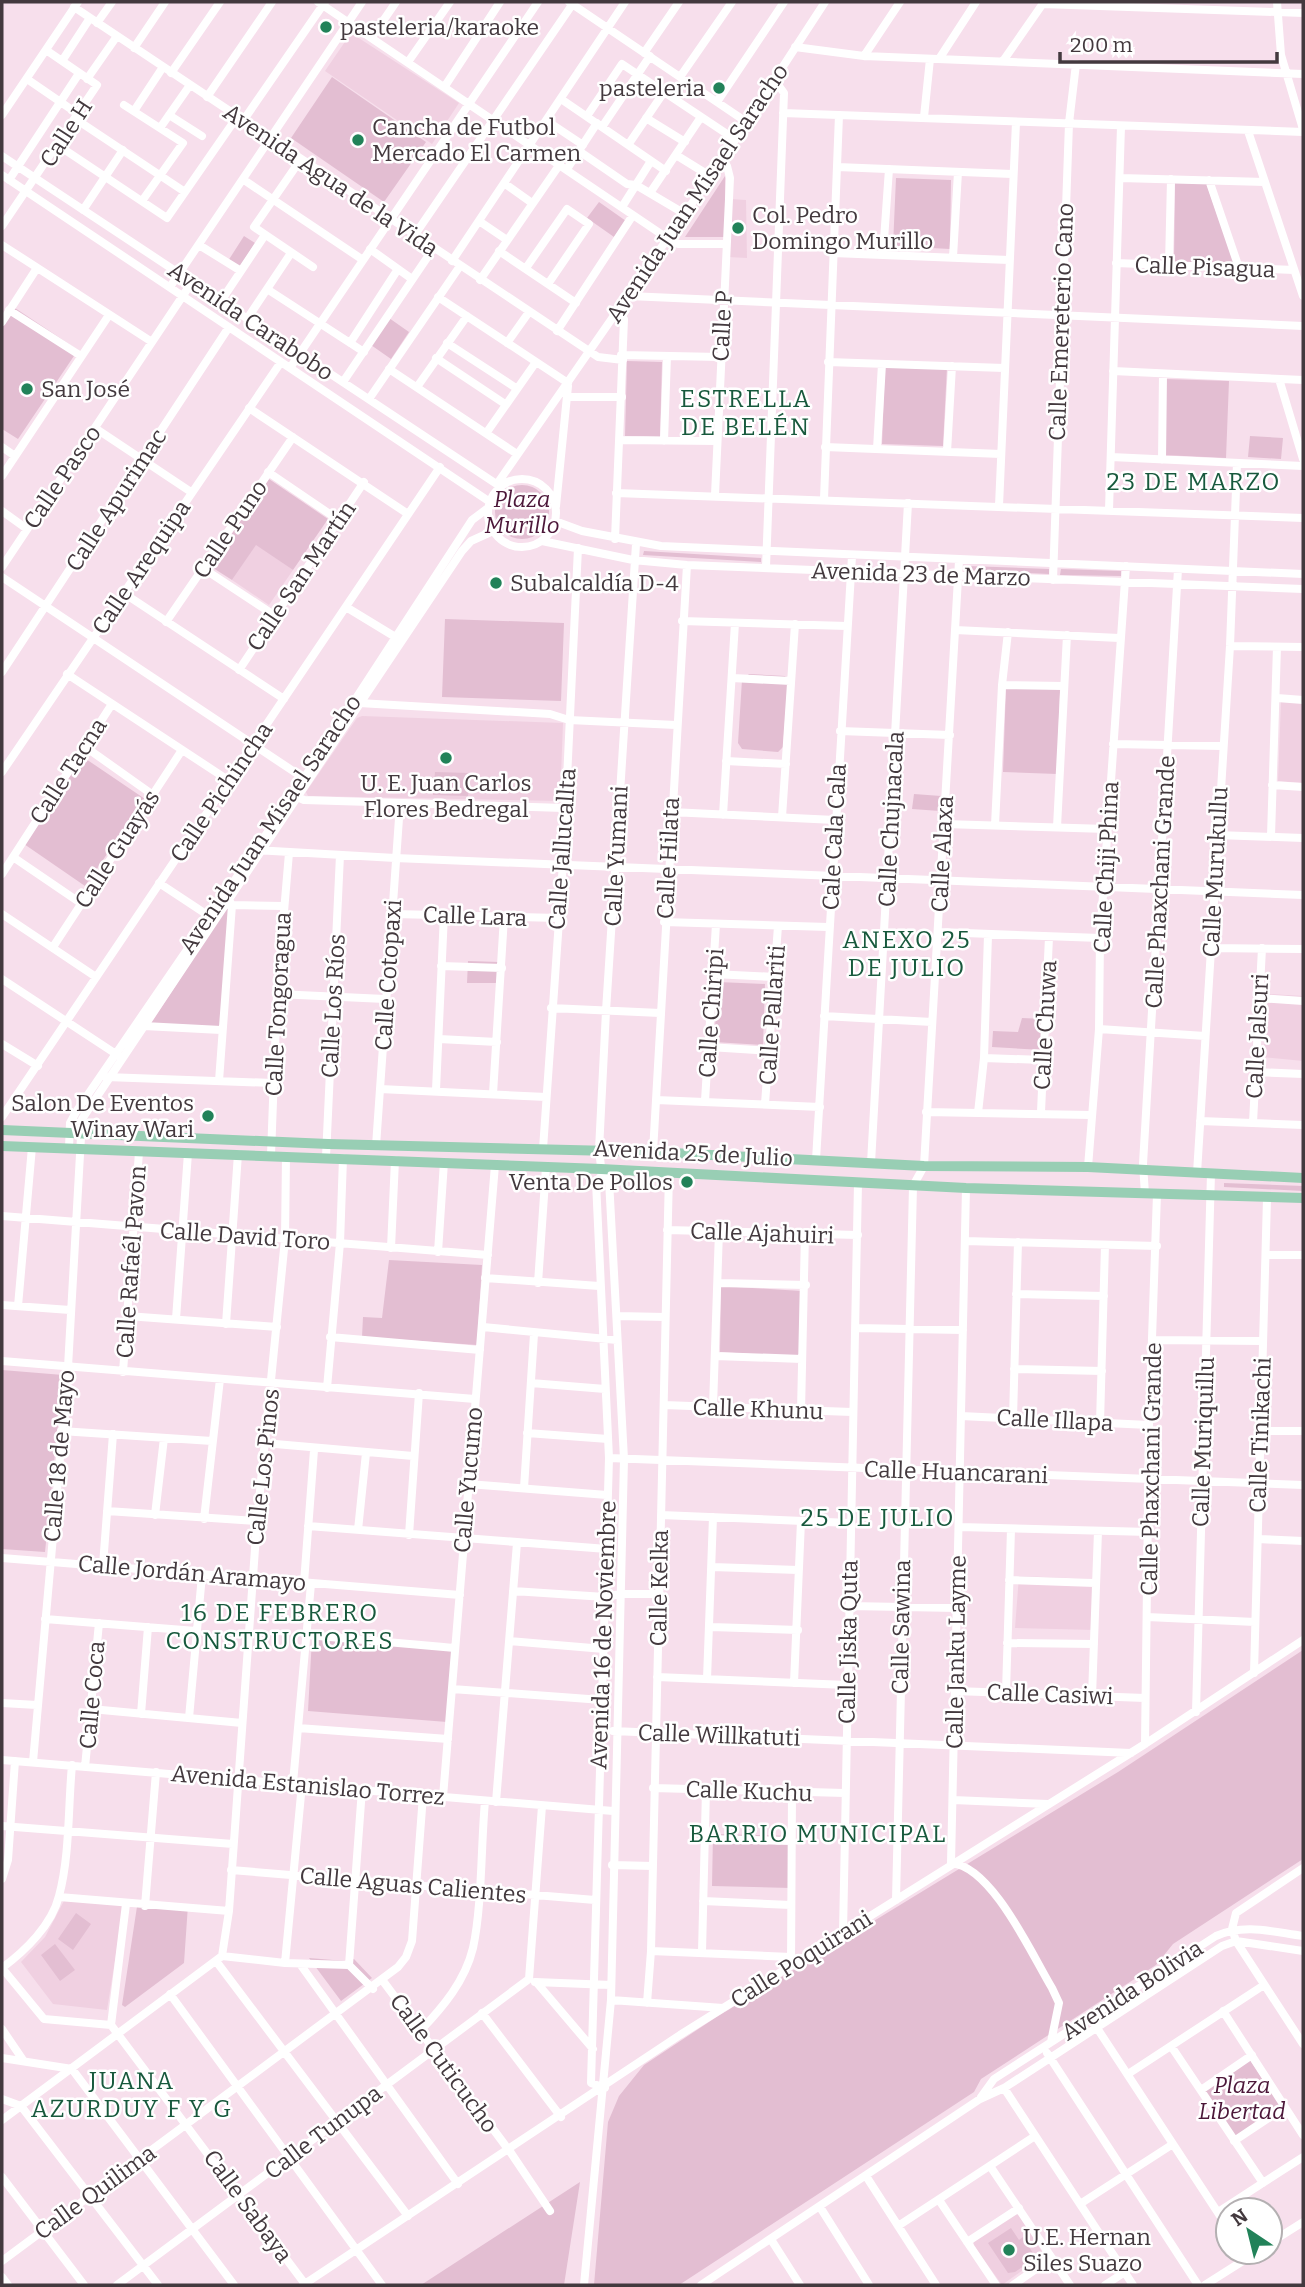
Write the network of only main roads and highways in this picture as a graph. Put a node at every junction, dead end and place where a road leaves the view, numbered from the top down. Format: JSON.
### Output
{"nodes":[{"id":1,"x":2,"y":1130,"type":"edge"},
{"id":2,"x":2,"y":1146,"type":"edge"},
{"id":3,"x":1303,"y":1178,"type":"edge"},
{"id":4,"x":1303,"y":1198,"type":"edge"}],
"edges":[{"from":1,"to":3,"type":"main road","name":"Avenida 25 de Julio"},
{"from":2,"to":4,"type":"main road","name":"Avenida 25 de Julio"}]}
